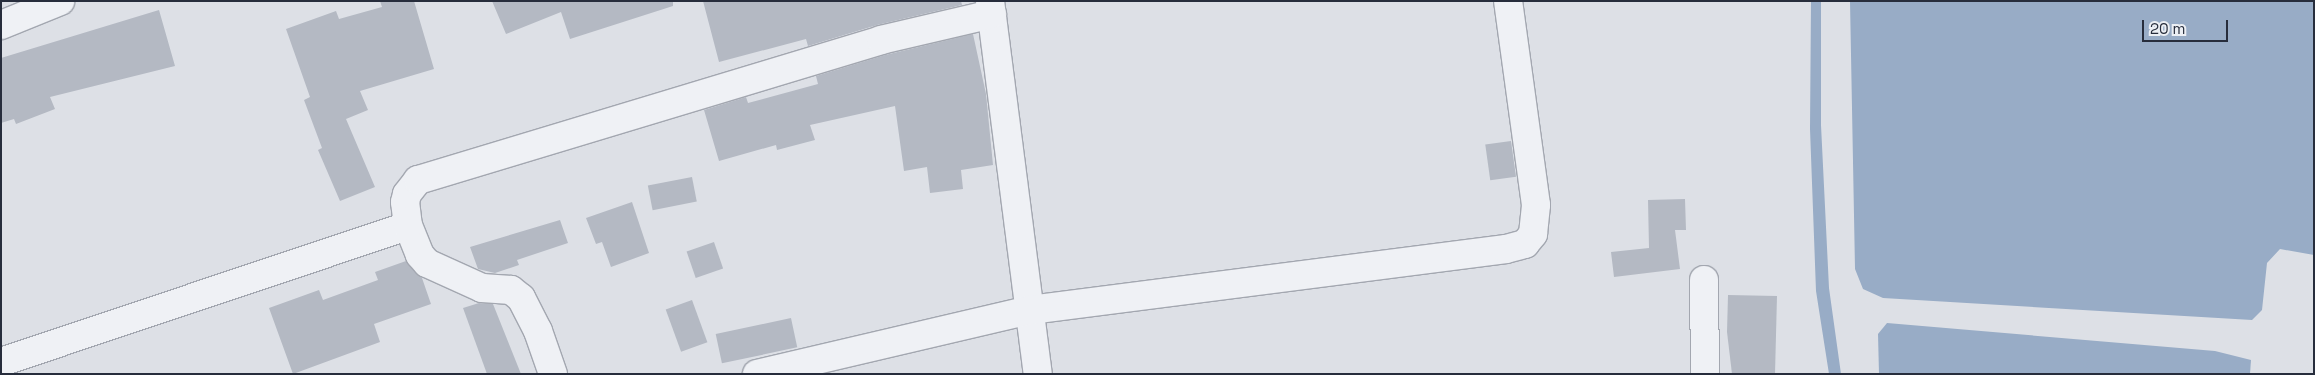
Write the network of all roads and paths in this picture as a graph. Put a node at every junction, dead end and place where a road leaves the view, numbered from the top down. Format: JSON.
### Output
{"nodes":[{"id":1,"x":60,"y":1,"type":"edge"},
{"id":2,"x":1508,"y":1,"type":"edge"},
{"id":3,"x":991,"y":8,"type":"edge"},
{"id":4,"x":1,"y":25,"type":"edge"},
{"id":5,"x":408,"y":226,"type":"junction"},
{"id":6,"x":1704,"y":280,"type":"dead end"},
{"id":7,"x":1032,"y":329,"type":"junction"},
{"id":8,"x":1,"y":362,"type":"edge"},
{"id":9,"x":553,"y":374,"type":"edge"},
{"id":10,"x":757,"y":374,"type":"edge"},
{"id":11,"x":1038,"y":374,"type":"edge"},
{"id":12,"x":1705,"y":374,"type":"edge"}],
"edges":[{"from":1,"to":4,"type":"street"},
{"from":2,"to":7,"type":"street"},
{"from":3,"to":5,"type":"street"},
{"from":3,"to":7,"type":"street"},
{"from":5,"to":8,"type":"street"},
{"from":5,"to":9,"type":"street"},
{"from":6,"to":12,"type":"street"},
{"from":7,"to":10,"type":"street"},
{"from":7,"to":11,"type":"street"}]}
